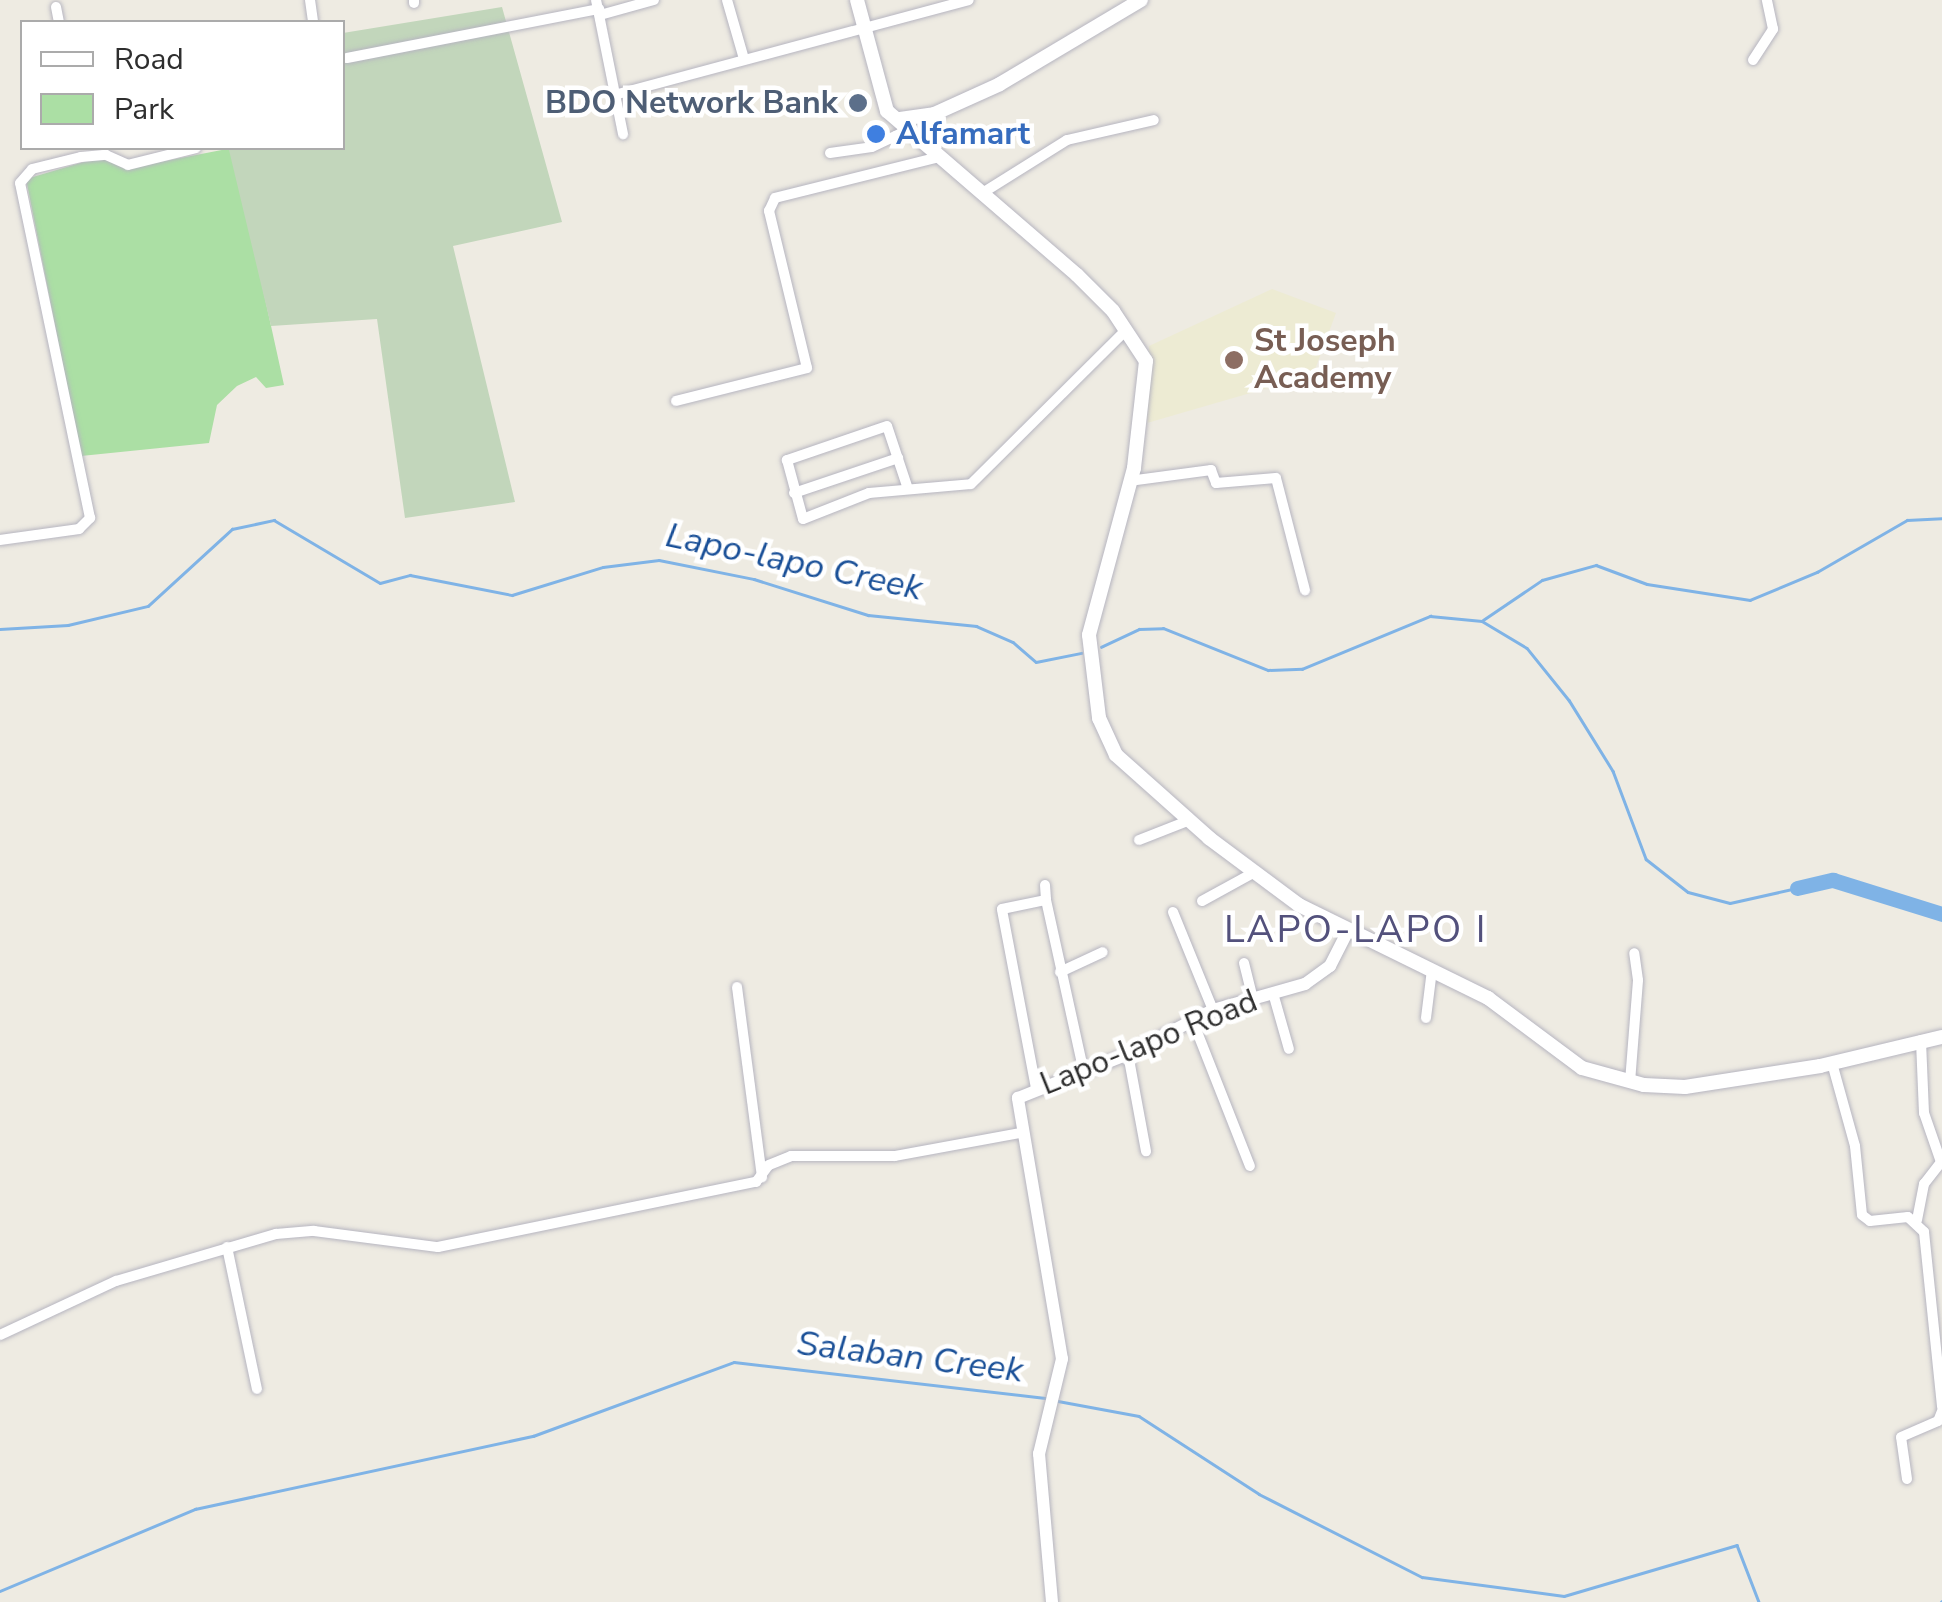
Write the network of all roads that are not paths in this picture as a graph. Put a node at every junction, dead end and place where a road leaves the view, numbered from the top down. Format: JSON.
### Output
{"nodes":[{"id":1,"x":654,"y":0,"type":"edge"},
{"id":2,"x":728,"y":0,"type":"edge"},
{"id":3,"x":857,"y":0,"type":"edge"},
{"id":4,"x":969,"y":0,"type":"edge"},
{"id":5,"x":1141,"y":0,"type":"edge"},
{"id":6,"x":1767,"y":0,"type":"edge"},
{"id":7,"x":941,"y":5,"type":"edge"},
{"id":8,"x":56,"y":7,"type":"dead end"},
{"id":9,"x":598,"y":8,"type":"edge"},
{"id":10,"x":59,"y":20,"type":"edge"},
{"id":11,"x":864,"y":30,"type":"junction"},
{"id":12,"x":346,"y":58,"type":"dead end"},
{"id":13,"x":744,"y":59,"type":"junction"},
{"id":14,"x":1753,"y":60,"type":"dead end"},
{"id":15,"x":618,"y":94,"type":"junction"},
{"id":16,"x":1154,"y":120,"type":"dead end"},
{"id":17,"x":905,"y":124,"type":"junction"},
{"id":18,"x":624,"y":134,"type":"dead end"},
{"id":19,"x":188,"y":150,"type":"edge"},
{"id":20,"x":80,"y":152,"type":"edge"},
{"id":21,"x":830,"y":153,"type":"dead end"},
{"id":22,"x":940,"y":157,"type":"junction"},
{"id":23,"x":984,"y":192,"type":"junction"},
{"id":24,"x":1126,"y":330,"type":"junction"},
{"id":25,"x":676,"y":401,"type":"dead end"},
{"id":26,"x":898,"y":458,"type":"junction"},
{"id":27,"x":1129,"y":481,"type":"junction"},
{"id":28,"x":908,"y":488,"type":"junction"},
{"id":29,"x":794,"y":493,"type":"junction"},
{"id":30,"x":0,"y":540,"type":"edge"},
{"id":31,"x":1304,"y":590,"type":"dead end"},
{"id":32,"x":1190,"y":820,"type":"junction"},
{"id":33,"x":1138,"y":840,"type":"dead end"},
{"id":34,"x":1253,"y":873,"type":"junction"},
{"id":35,"x":1045,"y":884,"type":"dead end"},
{"id":36,"x":1046,"y":900,"type":"junction"},
{"id":37,"x":1202,"y":902,"type":"dead end"},
{"id":38,"x":1172,"y":912,"type":"dead end"},
{"id":39,"x":1347,"y":933,"type":"junction"},
{"id":40,"x":1103,"y":952,"type":"dead end"},
{"id":41,"x":1634,"y":953,"type":"dead end"},
{"id":42,"x":1244,"y":964,"type":"dead end"},
{"id":43,"x":1432,"y":970,"type":"junction"},
{"id":44,"x":1060,"y":972,"type":"junction"},
{"id":45,"x":737,"y":987,"type":"dead end"},
{"id":46,"x":1273,"y":993,"type":"junction"},
{"id":47,"x":1253,"y":998,"type":"junction"},
{"id":48,"x":1213,"y":1010,"type":"junction"},
{"id":49,"x":1426,"y":1018,"type":"dead end"},
{"id":50,"x":1192,"y":1019,"type":"junction"},
{"id":51,"x":1942,"y":1037,"type":"edge"},
{"id":52,"x":1921,"y":1040,"type":"junction"},
{"id":53,"x":1289,"y":1049,"type":"dead end"},
{"id":54,"x":1128,"y":1054,"type":"junction"},
{"id":55,"x":1832,"y":1063,"type":"junction"},
{"id":56,"x":1083,"y":1068,"type":"junction"},
{"id":57,"x":1630,"y":1082,"type":"junction"},
{"id":58,"x":1036,"y":1088,"type":"junction"},
{"id":59,"x":1020,"y":1133,"type":"junction"},
{"id":60,"x":1146,"y":1151,"type":"dead end"},
{"id":61,"x":1250,"y":1166,"type":"dead end"},
{"id":62,"x":762,"y":1178,"type":"junction"},
{"id":63,"x":1917,"y":1220,"type":"junction"},
{"id":64,"x":227,"y":1247,"type":"junction"},
{"id":65,"x":0,"y":1335,"type":"edge"},
{"id":66,"x":257,"y":1389,"type":"dead end"},
{"id":67,"x":1942,"y":1409,"type":"edge"},
{"id":68,"x":1907,"y":1480,"type":"dead end"},
{"id":69,"x":1052,"y":1602,"type":"edge"}],
"edges":[{"from":1,"to":9,"type":"street"},
{"from":2,"to":13,"type":"street"},
{"from":3,"to":11,"type":"main road"},
{"from":4,"to":7,"type":"street"},
{"from":5,"to":17,"type":"main road"},
{"from":6,"to":14,"type":"street"},
{"from":7,"to":11,"type":"street"},
{"from":8,"to":10,"type":"street"},
{"from":9,"to":12,"type":"street"},
{"from":9,"to":15,"type":"street"},
{"from":11,"to":13,"type":"street"},
{"from":11,"to":17,"type":"main road"},
{"from":13,"to":15,"type":"street"},
{"from":15,"to":18,"type":"street"},
{"from":16,"to":23,"type":"street"},
{"from":17,"to":21,"type":"street"},
{"from":17,"to":22,"type":"main road"},
{"from":19,"to":20,"type":"street"},
{"from":20,"to":30,"type":"street"},
{"from":22,"to":23,"type":"main road"},
{"from":22,"to":25,"type":"street"},
{"from":23,"to":24,"type":"main road"},
{"from":24,"to":27,"type":"main road"},
{"from":24,"to":28,"type":"street"},
{"from":26,"to":28,"type":"street"},
{"from":26,"to":29,"type":"street"},
{"from":26,"to":29,"type":"street"},
{"from":27,"to":31,"type":"street"},
{"from":27,"to":32,"type":"main road"},
{"from":28,"to":29,"type":"street"},
{"from":32,"to":33,"type":"street"},
{"from":32,"to":34,"type":"main road"},
{"from":34,"to":37,"type":"street"},
{"from":34,"to":39,"type":"main road"},
{"from":35,"to":36,"type":"street"},
{"from":36,"to":44,"type":"street"},
{"from":36,"to":58,"type":"street"},
{"from":38,"to":48,"type":"street"},
{"from":39,"to":43,"type":"main road"},
{"from":39,"to":46,"type":"street","name":"Lapo-lapo Road"},
{"from":40,"to":44,"type":"street"},
{"from":41,"to":57,"type":"street"},
{"from":42,"to":47,"type":"street"},
{"from":43,"to":49,"type":"street"},
{"from":43,"to":57,"type":"main road"},
{"from":44,"to":56,"type":"street"},
{"from":45,"to":62,"type":"street"},
{"from":46,"to":47,"type":"street","name":"Lapo-lapo Road"},
{"from":46,"to":53,"type":"street"},
{"from":47,"to":48,"type":"street","name":"Lapo-lapo Road"},
{"from":48,"to":50,"type":"street","name":"Lapo-lapo Road"},
{"from":50,"to":54,"type":"street","name":"Lapo-lapo Road"},
{"from":50,"to":61,"type":"street"},
{"from":51,"to":52,"type":"main road"},
{"from":52,"to":55,"type":"main road"},
{"from":52,"to":63,"type":"street"},
{"from":54,"to":56,"type":"street","name":"Lapo-lapo Road"},
{"from":54,"to":60,"type":"street"},
{"from":55,"to":57,"type":"main road"},
{"from":55,"to":63,"type":"street"},
{"from":56,"to":58,"type":"street","name":"Lapo-lapo Road"},
{"from":58,"to":59,"type":"street","name":"Lapo-lapo Road"},
{"from":59,"to":62,"type":"street"},
{"from":59,"to":69,"type":"street","name":"Lapo-lapo Road"},
{"from":62,"to":64,"type":"street"},
{"from":63,"to":67,"type":"street"},
{"from":64,"to":65,"type":"street"},
{"from":64,"to":66,"type":"street"},
{"from":67,"to":68,"type":"street"}]}
